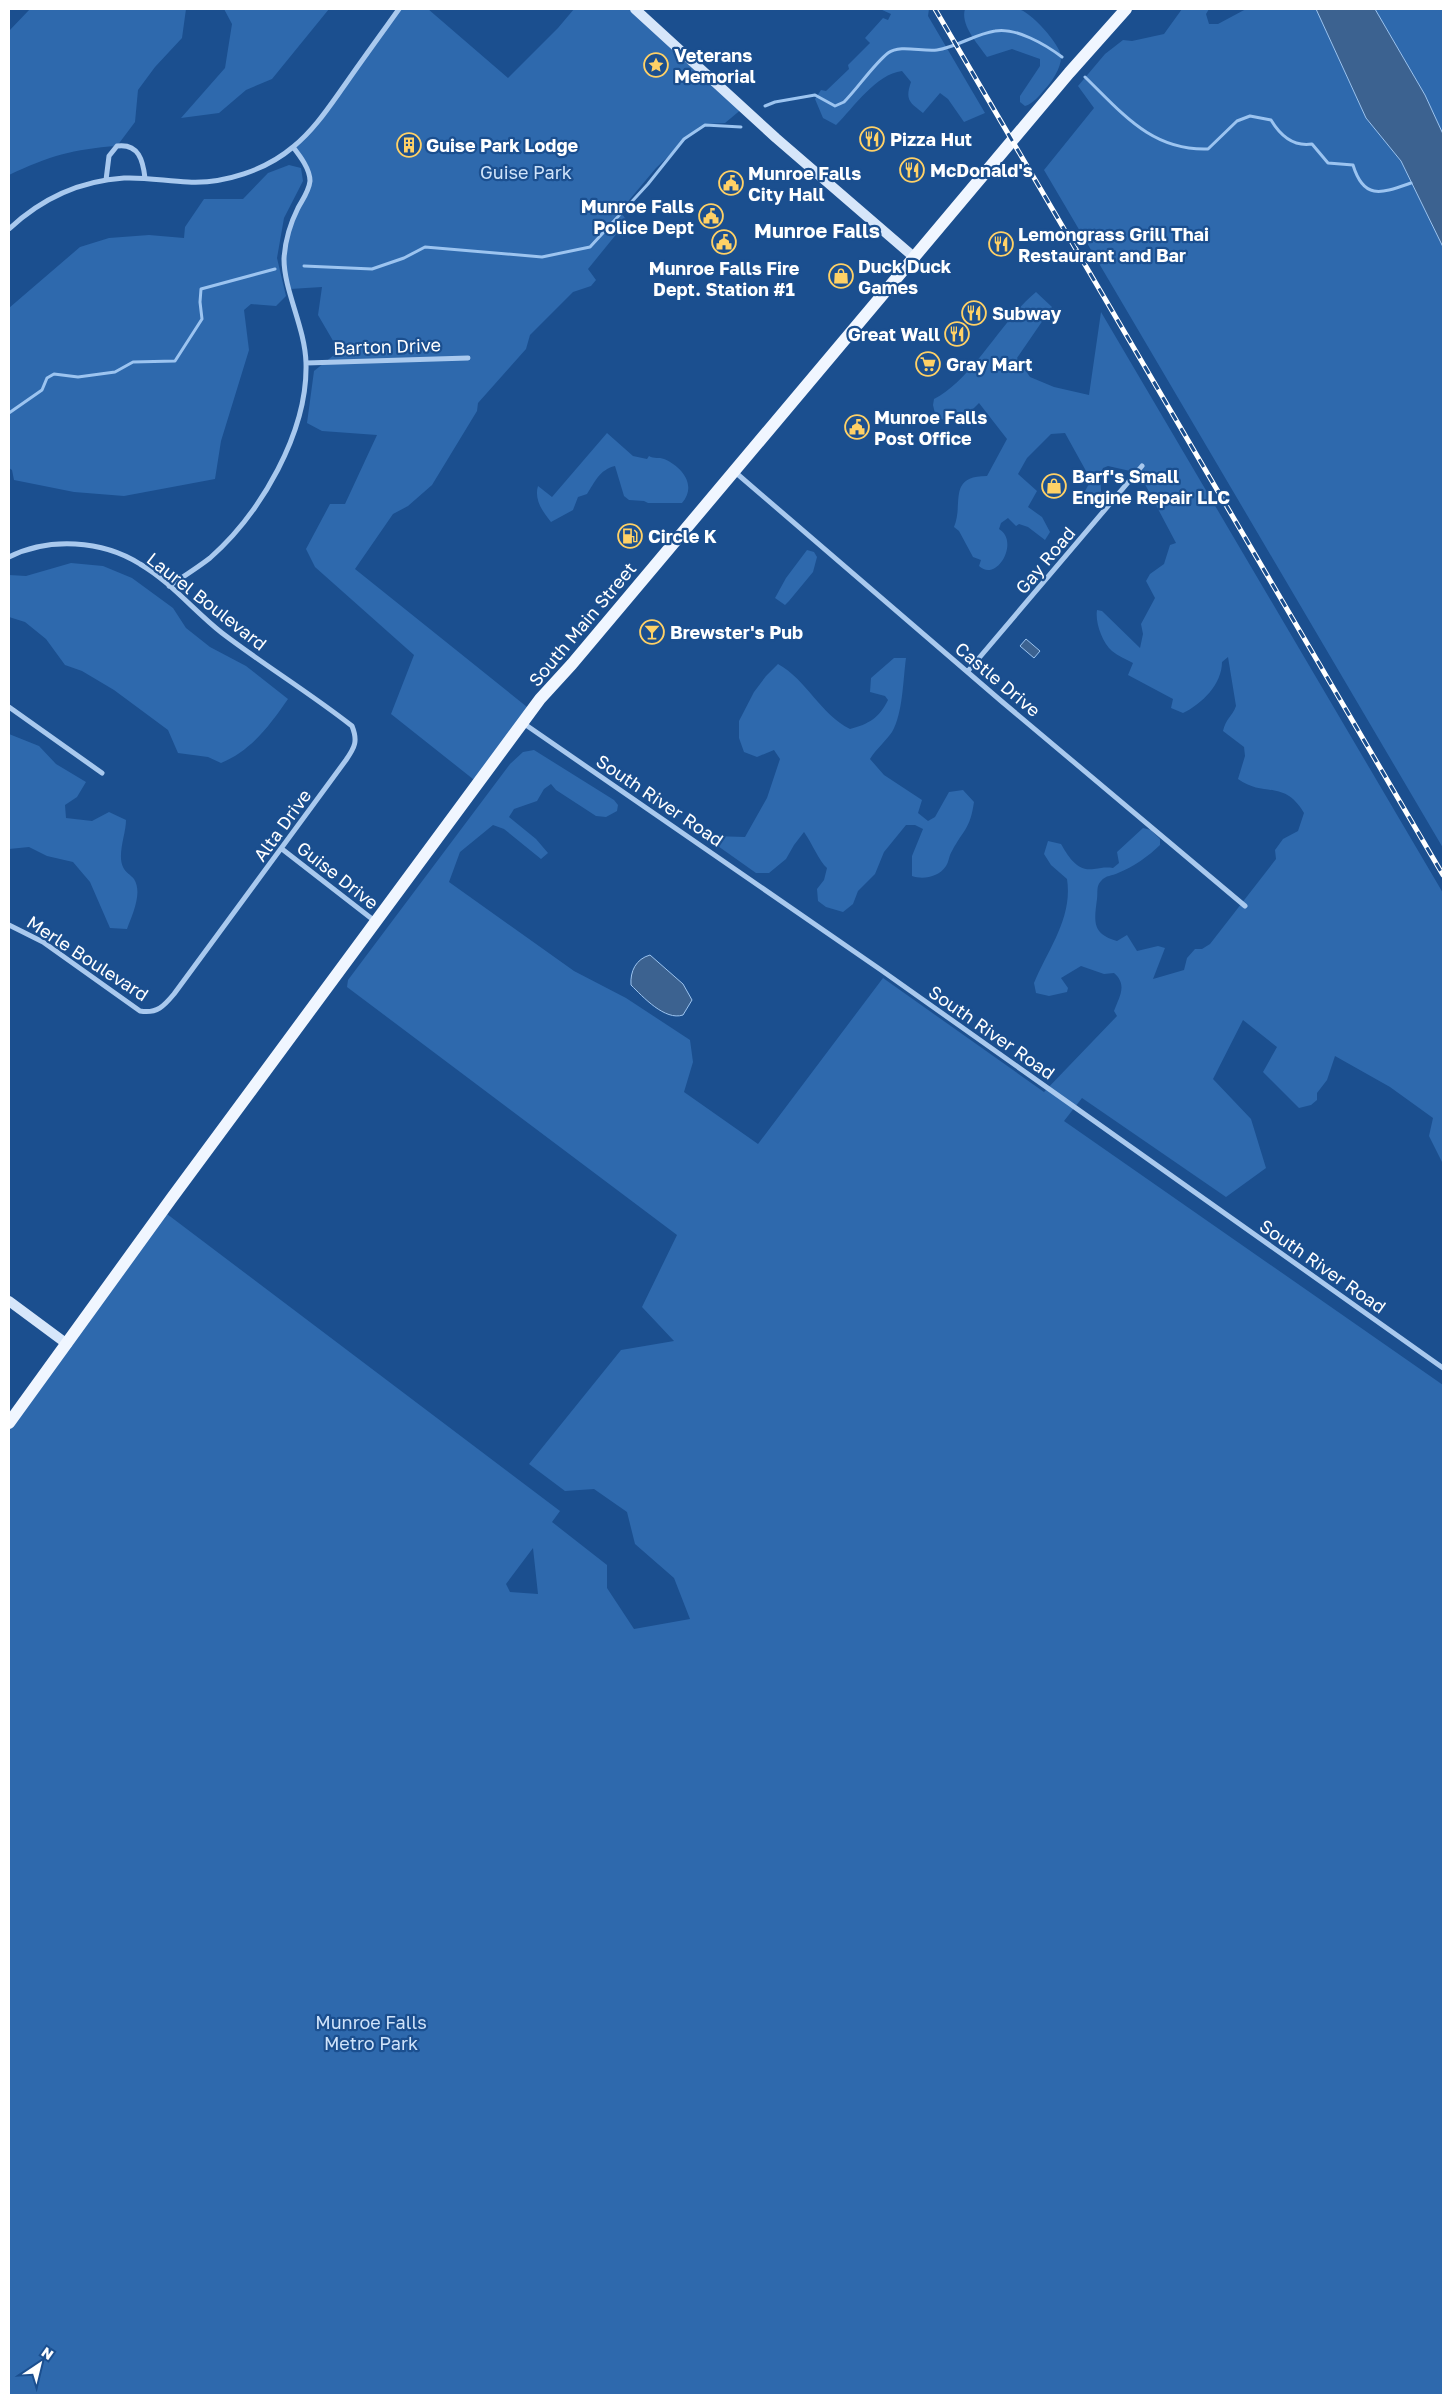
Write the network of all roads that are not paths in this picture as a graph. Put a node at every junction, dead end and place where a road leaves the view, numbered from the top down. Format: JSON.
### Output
{"nodes":[{"id":1,"x":399,"y":9,"type":"edge"},
{"id":2,"x":634,"y":9,"type":"edge"},
{"id":3,"x":1126,"y":9,"type":"edge"},
{"id":4,"x":293,"y":147,"type":"junction"},
{"id":5,"x":145,"y":178,"type":"junction"},
{"id":6,"x":106,"y":180,"type":"junction"},
{"id":7,"x":9,"y":229,"type":"edge"},
{"id":8,"x":915,"y":258,"type":"junction"},
{"id":9,"x":468,"y":358,"type":"dead end"},
{"id":10,"x":306,"y":363,"type":"junction"},
{"id":11,"x":1142,"y":466,"type":"dead end"},
{"id":12,"x":735,"y":472,"type":"junction"},
{"id":13,"x":9,"y":557,"type":"edge"},
{"id":14,"x":169,"y":586,"type":"junction"},
{"id":15,"x":968,"y":671,"type":"junction"},
{"id":16,"x":321,"y":703,"type":"joint"},
{"id":17,"x":9,"y":707,"type":"edge"},
{"id":18,"x":523,"y":723,"type":"junction"},
{"id":19,"x":102,"y":774,"type":"dead end"},
{"id":20,"x":282,"y":848,"type":"junction"},
{"id":21,"x":1244,"y":906,"type":"dead end"},
{"id":22,"x":376,"y":923,"type":"junction"},
{"id":23,"x":9,"y":925,"type":"edge"},
{"id":24,"x":194,"y":968,"type":"joint"},
{"id":25,"x":9,"y":1301,"type":"edge"},
{"id":26,"x":67,"y":1344,"type":"junction"},
{"id":27,"x":1443,"y":1368,"type":"edge"},
{"id":28,"x":9,"y":1423,"type":"edge"}],
"edges":[{"from":1,"to":4,"type":"street"},
{"from":2,"to":8,"type":"street"},
{"from":3,"to":8,"type":"main road","name":"South Main Street"},
{"from":4,"to":5,"type":"street"},
{"from":4,"to":10,"type":"street"},
{"from":5,"to":6,"type":"street"},
{"from":5,"to":6,"type":"street"},
{"from":6,"to":7,"type":"street"},
{"from":8,"to":12,"type":"main road","name":"South Main Street"},
{"from":9,"to":10,"type":"street","name":"Barton Drive"},
{"from":10,"to":14,"type":"street"},
{"from":11,"to":15,"type":"street","name":"Gay Road"},
{"from":12,"to":15,"type":"street","name":"Castle Drive"},
{"from":12,"to":18,"type":"main road","name":"South Main Street"},
{"from":13,"to":14,"type":"street","name":"Laurel Boulevard"},
{"from":14,"to":16,"type":"street","name":"Laurel Boulevard"},
{"from":15,"to":21,"type":"street","name":"Castle Drive"},
{"from":16,"to":20,"type":"street","name":"Alta Drive"},
{"from":17,"to":19,"type":"street"},
{"from":18,"to":22,"type":"main road","name":"South Main Street"},
{"from":18,"to":27,"type":"street","name":"South River Road"},
{"from":20,"to":22,"type":"street","name":"Guise Drive"},
{"from":20,"to":24,"type":"street","name":"Alta Drive"},
{"from":22,"to":26,"type":"main road","name":"South Main Street"},
{"from":23,"to":24,"type":"street","name":"Merle Boulevard"},
{"from":25,"to":26,"type":"street"},
{"from":26,"to":28,"type":"main road","name":"South Main Street"}]}
